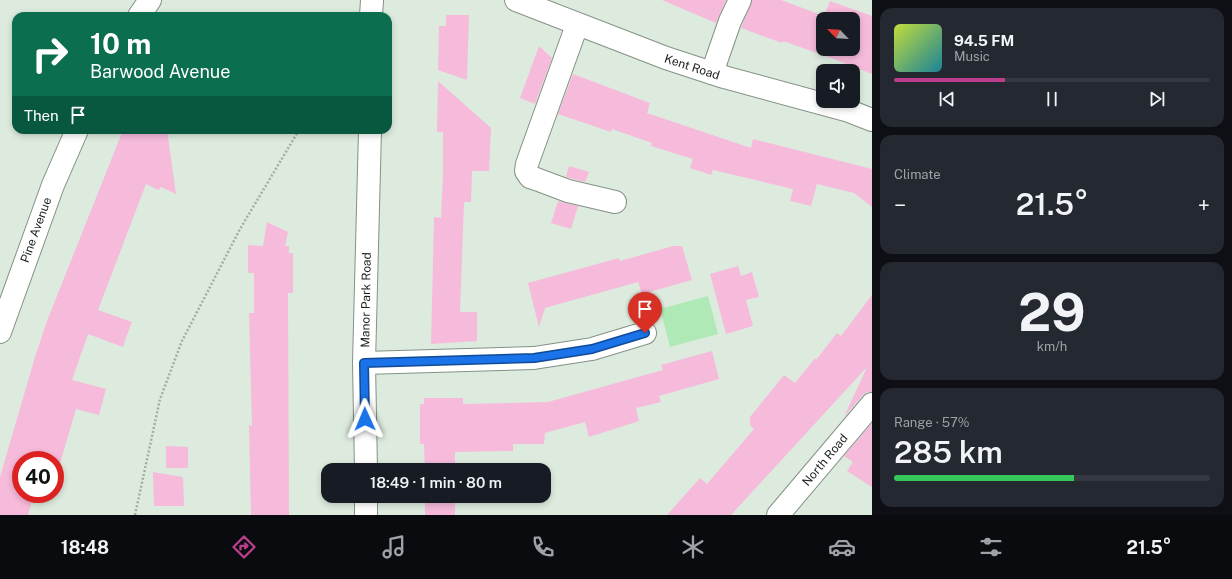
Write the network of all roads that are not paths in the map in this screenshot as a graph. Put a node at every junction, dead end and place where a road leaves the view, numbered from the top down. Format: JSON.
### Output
{"nodes":[{"id":1,"x":150,"y":0,"type":"edge"},
{"id":2,"x":372,"y":0,"type":"edge"},
{"id":3,"x":516,"y":0,"type":"edge"},
{"id":4,"x":740,"y":0,"type":"edge"},
{"id":5,"x":142,"y":12,"type":"edge"},
{"id":6,"x":371,"y":12,"type":"edge"},
{"id":7,"x":577,"y":25,"type":"junction"},
{"id":8,"x":712,"y":73,"type":"junction"},
{"id":9,"x":872,"y":120,"type":"edge"},
{"id":10,"x":75,"y":134,"type":"edge"},
{"id":11,"x":370,"y":134,"type":"edge"},
{"id":12,"x":615,"y":202,"type":"dead end"},
{"id":13,"x":0,"y":332,"type":"edge"},
{"id":14,"x":645,"y":333,"type":"dead end"},
{"id":15,"x":364,"y":363,"type":"junction"},
{"id":16,"x":872,"y":404,"type":"edge"},
{"id":17,"x":366,"y":463,"type":"edge"},
{"id":18,"x":366,"y":503,"type":"edge"},
{"id":19,"x":366,"y":515,"type":"edge"},
{"id":20,"x":778,"y":515,"type":"edge"}],
"edges":[{"from":1,"to":5,"type":"street"},
{"from":2,"to":6,"type":"street"},
{"from":3,"to":7,"type":"street","name":"Kent Road"},
{"from":4,"to":8,"type":"street"},
{"from":7,"to":8,"type":"street","name":"Kent Road"},
{"from":7,"to":12,"type":"street"},
{"from":8,"to":9,"type":"street","name":"Kent Road"},
{"from":10,"to":13,"type":"street","name":"Pine Avenue"},
{"from":11,"to":15,"type":"street","name":"Manor Park Road"},
{"from":14,"to":15,"type":"street"},
{"from":15,"to":17,"type":"street","name":"Manor Park Road"},
{"from":16,"to":20,"type":"street","name":"North Road"},
{"from":18,"to":19,"type":"street"}]}
